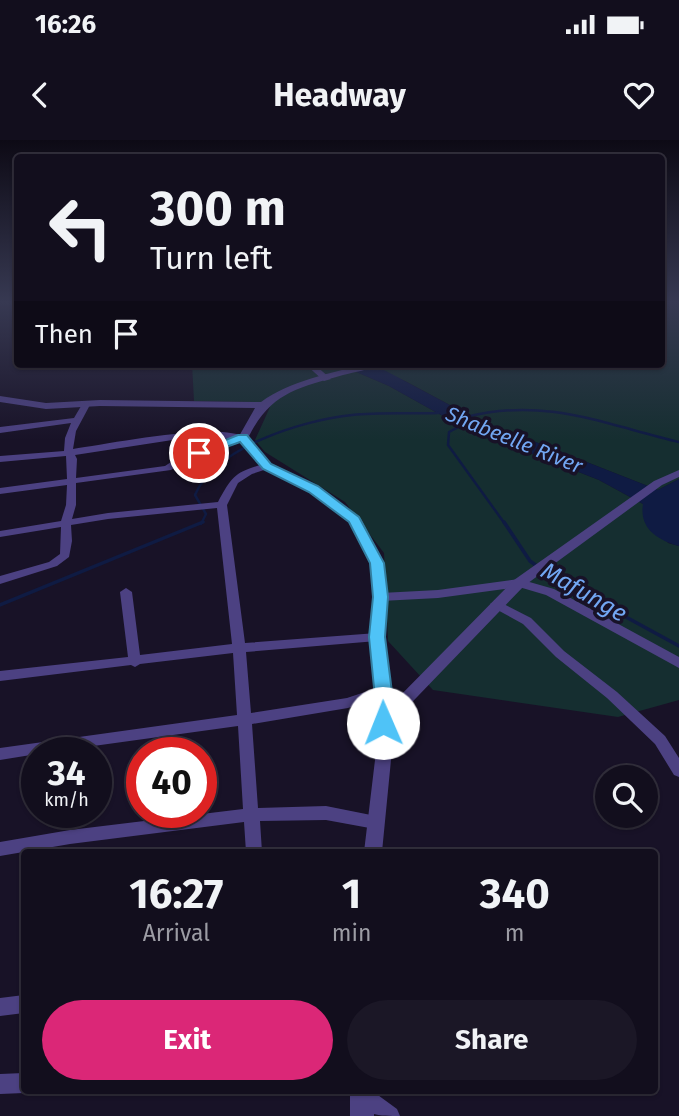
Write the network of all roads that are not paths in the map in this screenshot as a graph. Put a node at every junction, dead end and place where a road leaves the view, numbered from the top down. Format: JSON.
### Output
{"nodes":[{"id":1,"x":314,"y":368,"type":"edge"},
{"id":2,"x":361,"y":368,"type":"edge"},
{"id":3,"x":327,"y":379,"type":"junction"},
{"id":4,"x":0,"y":399,"type":"edge"},
{"id":5,"x":87,"y":403,"type":"junction"},
{"id":6,"x":265,"y":405,"type":"junction"},
{"id":7,"x":78,"y":420,"type":"junction"},
{"id":8,"x":0,"y":430,"type":"edge"},
{"id":9,"x":246,"y":444,"type":"junction"},
{"id":10,"x":0,"y":452,"type":"edge"},
{"id":11,"x":68,"y":453,"type":"junction"},
{"id":12,"x":37,"y":456,"type":"junction"},
{"id":13,"x":0,"y":459,"type":"edge"},
{"id":14,"x":267,"y":466,"type":"junction"},
{"id":15,"x":679,"y":472,"type":"edge"},
{"id":16,"x":72,"y":482,"type":"junction"},
{"id":17,"x":0,"y":491,"type":"edge"},
{"id":18,"x":210,"y":506,"type":"junction"},
{"id":19,"x":66,"y":523,"type":"junction"},
{"id":20,"x":0,"y":534,"type":"edge"},
{"id":21,"x":524,"y":578,"type":"junction"},
{"id":22,"x":0,"y":580,"type":"edge"},
{"id":23,"x":126,"y":592,"type":"dead end"},
{"id":24,"x":381,"y":597,"type":"junction"},
{"id":25,"x":496,"y":604,"type":"junction"},
{"id":26,"x":377,"y":637,"type":"junction"},
{"id":27,"x":239,"y":648,"type":"junction"},
{"id":28,"x":135,"y":662,"type":"junction"},
{"id":29,"x":679,"y":663,"type":"edge"},
{"id":30,"x":0,"y":677,"type":"edge"},
{"id":31,"x":383,"y":691,"type":"junction"},
{"id":32,"x":244,"y":720,"type":"junction"},
{"id":33,"x":383,"y":723,"type":"junction"},
{"id":34,"x":0,"y":754,"type":"edge"},
{"id":35,"x":679,"y":771,"type":"edge"},
{"id":36,"x":251,"y":815,"type":"junction"},
{"id":37,"x":375,"y":822,"type":"junction"},
{"id":38,"x":0,"y":849,"type":"edge"},
{"id":39,"x":254,"y":849,"type":"edge"},
{"id":40,"x":373,"y":849,"type":"edge"},
{"id":41,"x":21,"y":1004,"type":"edge"},
{"id":42,"x":0,"y":1007,"type":"edge"},
{"id":43,"x":21,"y":1083,"type":"edge"},
{"id":44,"x":0,"y":1084,"type":"edge"},
{"id":45,"x":362,"y":1101,"type":"edge"},
{"id":46,"x":390,"y":1116,"type":"edge"}],
"edges":[{"from":1,"to":3,"type":"street"},
{"from":2,"to":3,"type":"street"},
{"from":3,"to":6,"type":"street"},
{"from":4,"to":5,"type":"street"},
{"from":5,"to":6,"type":"street"},
{"from":5,"to":7,"type":"street"},
{"from":6,"to":9,"type":"street"},
{"from":7,"to":8,"type":"street"},
{"from":7,"to":11,"type":"street"},
{"from":9,"to":11,"type":"street"},
{"from":9,"to":14,"type":"street"},
{"from":9,"to":16,"type":"street"},
{"from":10,"to":12,"type":"street"},
{"from":11,"to":12,"type":"street"},
{"from":11,"to":16,"type":"street"},
{"from":12,"to":13,"type":"street"},
{"from":14,"to":18,"type":"street"},
{"from":14,"to":24,"type":"street"},
{"from":15,"to":21,"type":"street"},
{"from":16,"to":17,"type":"street"},
{"from":16,"to":19,"type":"street"},
{"from":18,"to":19,"type":"street"},
{"from":18,"to":27,"type":"street"},
{"from":19,"to":20,"type":"street"},
{"from":19,"to":22,"type":"street"},
{"from":21,"to":24,"type":"street"},
{"from":21,"to":25,"type":"street"},
{"from":21,"to":29,"type":"street"},
{"from":23,"to":28,"type":"street"},
{"from":24,"to":26,"type":"street"},
{"from":25,"to":33,"type":"street"},
{"from":25,"to":35,"type":"street"},
{"from":26,"to":27,"type":"street"},
{"from":26,"to":31,"type":"street"},
{"from":27,"to":28,"type":"street"},
{"from":27,"to":32,"type":"street"},
{"from":28,"to":30,"type":"street"},
{"from":31,"to":32,"type":"street"},
{"from":31,"to":33,"type":"street"},
{"from":32,"to":34,"type":"street"},
{"from":32,"to":36,"type":"street"},
{"from":33,"to":37,"type":"street"},
{"from":36,"to":37,"type":"street"},
{"from":36,"to":38,"type":"street"},
{"from":36,"to":39,"type":"street"},
{"from":37,"to":40,"type":"street"},
{"from":41,"to":42,"type":"street"},
{"from":43,"to":44,"type":"street"},
{"from":45,"to":46,"type":"street"}]}
